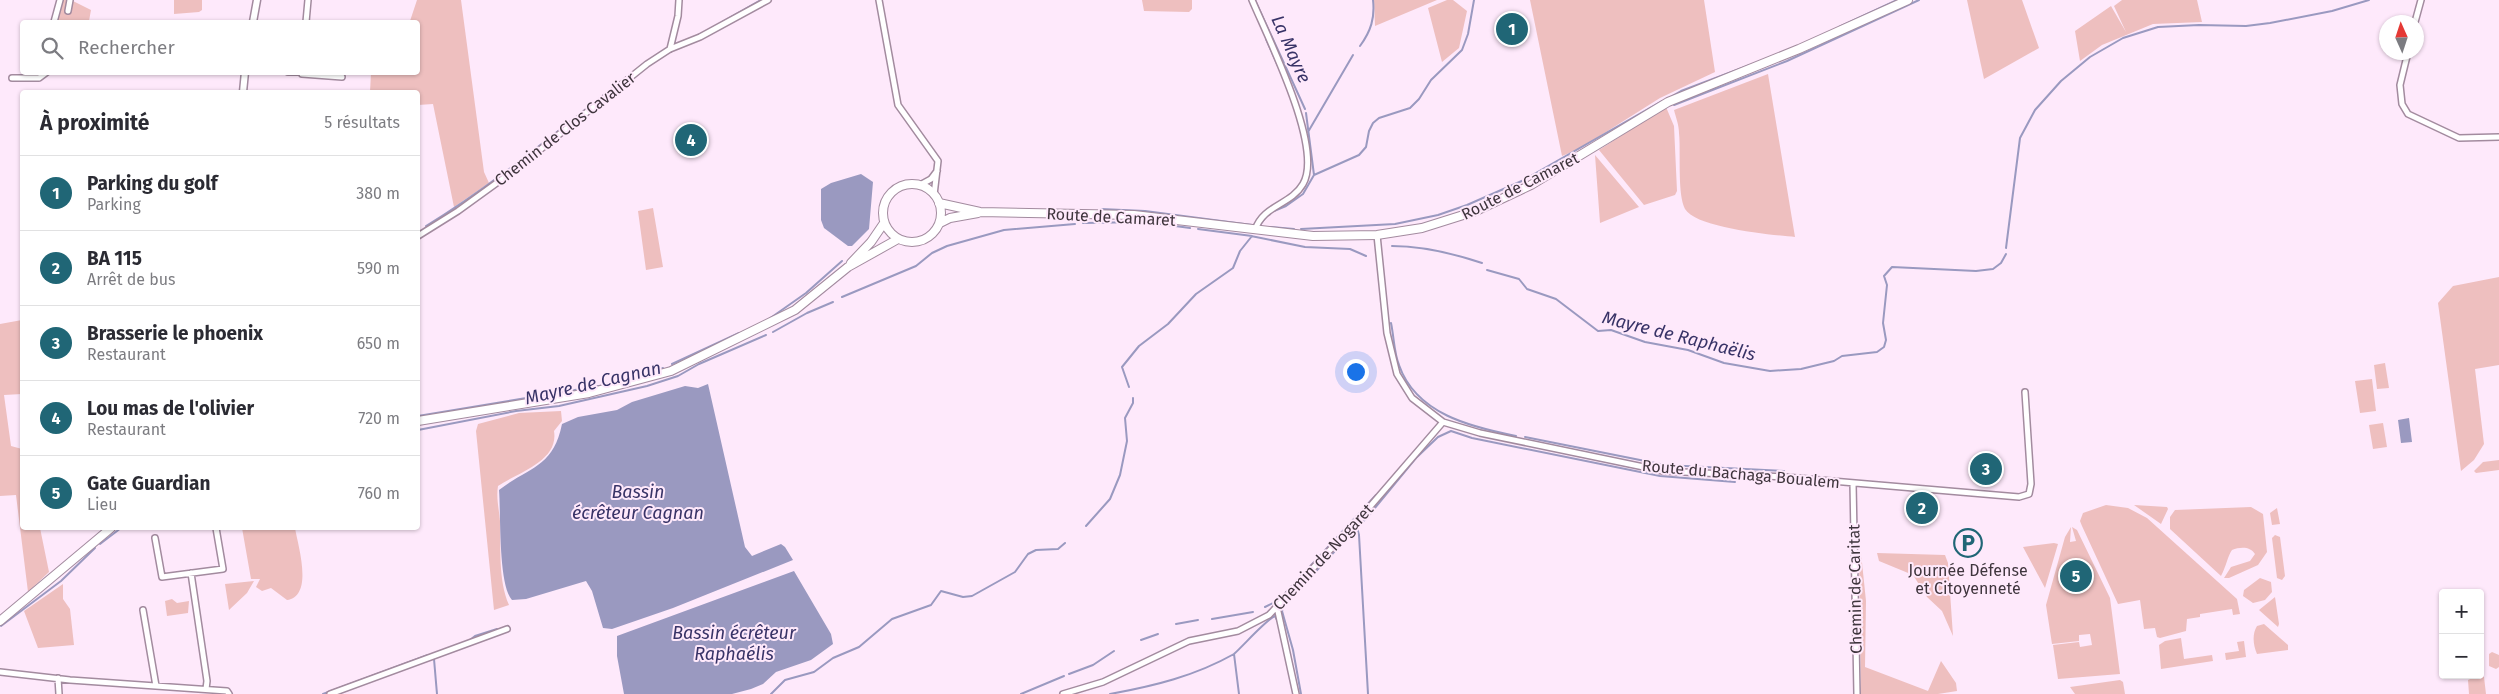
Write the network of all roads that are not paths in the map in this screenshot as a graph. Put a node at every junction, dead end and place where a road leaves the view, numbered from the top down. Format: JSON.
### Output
{"nodes":[{"id":1,"x":60,"y":0,"type":"edge"},
{"id":2,"x":70,"y":0,"type":"edge"},
{"id":3,"x":257,"y":0,"type":"edge"},
{"id":4,"x":308,"y":0,"type":"edge"},
{"id":5,"x":678,"y":0,"type":"edge"},
{"id":6,"x":768,"y":0,"type":"edge"},
{"id":7,"x":879,"y":0,"type":"edge"},
{"id":8,"x":1252,"y":0,"type":"edge"},
{"id":9,"x":1908,"y":0,"type":"edge"},
{"id":10,"x":2421,"y":0,"type":"edge"},
{"id":11,"x":68,"y":11,"type":"dead end"},
{"id":12,"x":2417,"y":15,"type":"edge"},
{"id":13,"x":55,"y":20,"type":"edge"},
{"id":14,"x":253,"y":20,"type":"edge"},
{"id":15,"x":306,"y":20,"type":"edge"},
{"id":16,"x":670,"y":49,"type":"junction"},
{"id":17,"x":2406,"y":60,"type":"edge"},
{"id":18,"x":43,"y":75,"type":"edge"},
{"id":19,"x":245,"y":75,"type":"edge"},
{"id":20,"x":322,"y":75,"type":"edge"},
{"id":21,"x":342,"y":77,"type":"dead end"},
{"id":22,"x":12,"y":78,"type":"dead end"},
{"id":23,"x":243,"y":90,"type":"edge"},
{"id":24,"x":2499,"y":137,"type":"edge"},
{"id":25,"x":939,"y":168,"type":"junction"},
{"id":26,"x":920,"y":185,"type":"junction"},
{"id":27,"x":934,"y":194,"type":"junction"},
{"id":28,"x":939,"y":203,"type":"junction"},
{"id":29,"x":980,"y":212,"type":"junction"},
{"id":30,"x":884,"y":223,"type":"junction"},
{"id":31,"x":940,"y":223,"type":"junction"},
{"id":32,"x":1263,"y":231,"type":"junction"},
{"id":33,"x":420,"y":235,"type":"edge"},
{"id":34,"x":1377,"y":235,"type":"junction"},
{"id":35,"x":898,"y":239,"type":"junction"},
{"id":36,"x":848,"y":267,"type":"junction"},
{"id":37,"x":2025,"y":392,"type":"dead end"},
{"id":38,"x":420,"y":421,"type":"edge"},
{"id":39,"x":1443,"y":422,"type":"junction"},
{"id":40,"x":1853,"y":483,"type":"junction"},
{"id":41,"x":109,"y":530,"type":"edge"},
{"id":42,"x":216,"y":530,"type":"edge"},
{"id":43,"x":155,"y":538,"type":"dead end"},
{"id":44,"x":191,"y":573,"type":"junction"},
{"id":45,"x":1277,"y":607,"type":"junction"},
{"id":46,"x":143,"y":610,"type":"dead end"},
{"id":47,"x":0,"y":621,"type":"edge"},
{"id":48,"x":507,"y":629,"type":"dead end"},
{"id":49,"x":0,"y":672,"type":"edge"},
{"id":50,"x":58,"y":678,"type":"junction"},
{"id":51,"x":156,"y":686,"type":"junction"},
{"id":52,"x":206,"y":689,"type":"junction"},
{"id":53,"x":59,"y":694,"type":"edge"},
{"id":54,"x":229,"y":694,"type":"edge"},
{"id":55,"x":330,"y":694,"type":"edge"},
{"id":56,"x":1063,"y":694,"type":"edge"},
{"id":57,"x":1296,"y":694,"type":"edge"},
{"id":58,"x":1857,"y":694,"type":"edge"}],
"edges":[{"from":1,"to":13,"type":"street"},
{"from":2,"to":11,"type":"street"},
{"from":3,"to":14,"type":"street"},
{"from":4,"to":15,"type":"street"},
{"from":5,"to":16,"type":"street"},
{"from":6,"to":16,"type":"street","name":"Chemin de Clos Cavalier"},
{"from":7,"to":25,"type":"street"},
{"from":8,"to":32,"type":"street"},
{"from":9,"to":34,"type":"main road","name":"Route de Camaret"},
{"from":10,"to":12,"type":"street"},
{"from":16,"to":33,"type":"street","name":"Chemin de Clos Cavalier"},
{"from":17,"to":24,"type":"street"},
{"from":18,"to":22,"type":"street"},
{"from":19,"to":23,"type":"street"},
{"from":20,"to":21,"type":"street"},
{"from":25,"to":26,"type":"street"},
{"from":25,"to":27,"type":"street"},
{"from":26,"to":27,"type":"main road"},
{"from":26,"to":30,"type":"main road"},
{"from":27,"to":28,"type":"main road"},
{"from":28,"to":29,"type":"main road","name":"Route de Camaret"},
{"from":28,"to":31,"type":"main road"},
{"from":29,"to":31,"type":"main road","name":"Route de Camaret"},
{"from":29,"to":32,"type":"main road","name":"Route de Camaret"},
{"from":30,"to":35,"type":"main road"},
{"from":30,"to":36,"type":"main road"},
{"from":31,"to":35,"type":"main road","name":"Route de Camaret"},
{"from":32,"to":34,"type":"main road","name":"Route de Camaret"},
{"from":34,"to":39,"type":"street","name":"Route du Bachaga Boualem"},
{"from":35,"to":36,"type":"main road"},
{"from":36,"to":38,"type":"main road"},
{"from":37,"to":40,"type":"street","name":"Route du Bachaga Boualem"},
{"from":39,"to":40,"type":"street","name":"Route du Bachaga Boualem"},
{"from":39,"to":45,"type":"street","name":"Chemin de Nogaret"},
{"from":40,"to":58,"type":"street","name":"Chemin de Caritat"},
{"from":41,"to":47,"type":"main road"},
{"from":42,"to":44,"type":"street"},
{"from":43,"to":44,"type":"street"},
{"from":44,"to":52,"type":"street"},
{"from":45,"to":56,"type":"street","name":"Chemin de Nogaret"},
{"from":45,"to":57,"type":"street"},
{"from":46,"to":51,"type":"street"},
{"from":48,"to":55,"type":"street"},
{"from":49,"to":50,"type":"street"},
{"from":50,"to":51,"type":"street"},
{"from":50,"to":53,"type":"street"},
{"from":51,"to":52,"type":"street"},
{"from":52,"to":54,"type":"street"}]}
